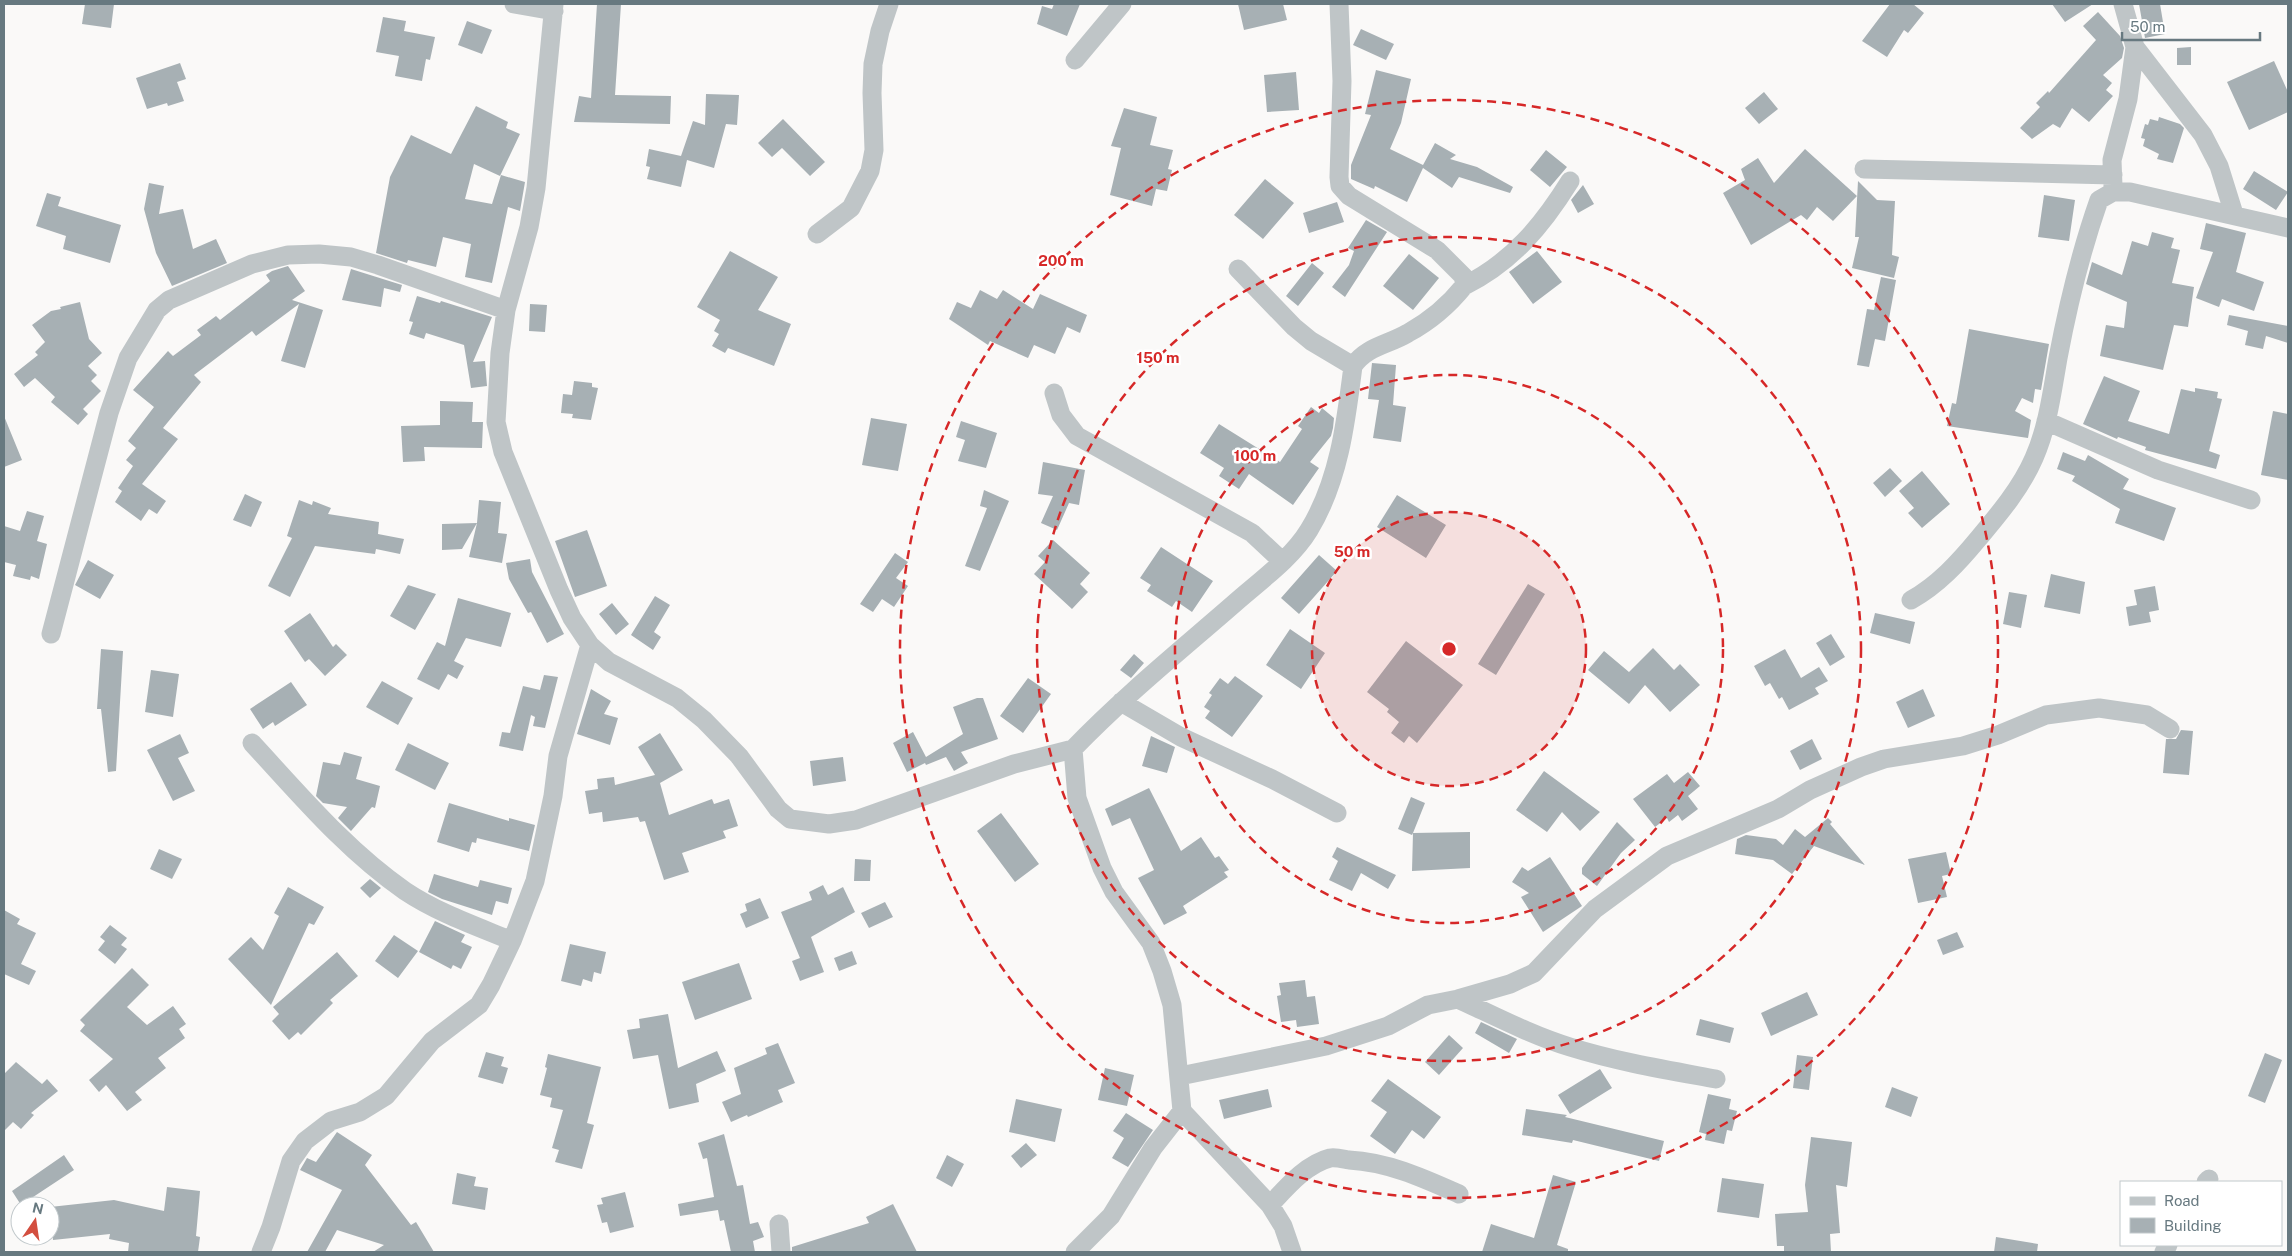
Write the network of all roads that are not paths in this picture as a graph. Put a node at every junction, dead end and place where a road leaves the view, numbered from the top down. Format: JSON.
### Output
{"nodes":[{"id":1,"x":514,"y":4,"type":"edge"},
{"id":2,"x":889,"y":4,"type":"edge"},
{"id":3,"x":1122,"y":4,"type":"edge"},
{"id":4,"x":1339,"y":4,"type":"edge"},
{"id":5,"x":2122,"y":5,"type":"edge"},
{"id":6,"x":554,"y":8,"type":"edge"},
{"id":7,"x":2135,"y":47,"type":"junction"},
{"id":8,"x":1075,"y":60,"type":"dead end"},
{"id":9,"x":1864,"y":169,"type":"dead end"},
{"id":10,"x":1570,"y":182,"type":"dead end"},
{"id":11,"x":2113,"y":183,"type":"junction"},
{"id":12,"x":2234,"y":214,"type":"junction"},
{"id":13,"x":2288,"y":228,"type":"edge"},
{"id":14,"x":817,"y":234,"type":"dead end"},
{"id":15,"x":1238,"y":269,"type":"dead end"},
{"id":16,"x":1464,"y":286,"type":"junction"},
{"id":17,"x":506,"y":310,"type":"junction"},
{"id":18,"x":1353,"y":366,"type":"junction"},
{"id":19,"x":1054,"y":393,"type":"dead end"},
{"id":20,"x":2046,"y":421,"type":"junction"},
{"id":21,"x":2251,"y":500,"type":"dead end"},
{"id":22,"x":1282,"y":561,"type":"junction"},
{"id":23,"x":1912,"y":600,"type":"dead end"},
{"id":24,"x":51,"y":634,"type":"dead end"},
{"id":25,"x":590,"y":645,"type":"junction"},
{"id":26,"x":1121,"y":702,"type":"junction"},
{"id":27,"x":2170,"y":730,"type":"dead end"},
{"id":28,"x":252,"y":743,"type":"dead end"},
{"id":29,"x":1073,"y":749,"type":"junction"},
{"id":30,"x":1337,"y":814,"type":"dead end"},
{"id":31,"x":512,"y":941,"type":"junction"},
{"id":32,"x":1458,"y":999,"type":"junction"},
{"id":33,"x":1180,"y":1076,"type":"junction"},
{"id":34,"x":1716,"y":1079,"type":"dead end"},
{"id":35,"x":1182,"y":1111,"type":"junction"},
{"id":36,"x":1459,"y":1194,"type":"dead end"},
{"id":37,"x":1270,"y":1205,"type":"junction"},
{"id":38,"x":780,"y":1224,"type":"dead end"},
{"id":39,"x":261,"y":1252,"type":"edge"},
{"id":40,"x":781,"y":1252,"type":"edge"},
{"id":41,"x":1075,"y":1252,"type":"edge"},
{"id":42,"x":1292,"y":1252,"type":"edge"}],
"edges":[{"from":1,"to":6,"type":"street"},
{"from":2,"to":14,"type":"street"},
{"from":3,"to":8,"type":"street"},
{"from":4,"to":16,"type":"street"},
{"from":5,"to":7,"type":"street"},
{"from":6,"to":17,"type":"street"},
{"from":7,"to":11,"type":"street"},
{"from":7,"to":12,"type":"street"},
{"from":9,"to":11,"type":"street"},
{"from":10,"to":16,"type":"street"},
{"from":11,"to":12,"type":"street"},
{"from":11,"to":20,"type":"street"},
{"from":12,"to":13,"type":"street"},
{"from":15,"to":18,"type":"street"},
{"from":16,"to":18,"type":"street"},
{"from":17,"to":24,"type":"street"},
{"from":17,"to":25,"type":"street"},
{"from":18,"to":22,"type":"street"},
{"from":19,"to":22,"type":"street"},
{"from":20,"to":21,"type":"street"},
{"from":20,"to":23,"type":"street"},
{"from":22,"to":26,"type":"street"},
{"from":25,"to":29,"type":"street"},
{"from":25,"to":31,"type":"street"},
{"from":26,"to":29,"type":"street"},
{"from":26,"to":30,"type":"street"},
{"from":27,"to":32,"type":"street"},
{"from":28,"to":31,"type":"street"},
{"from":29,"to":33,"type":"street"},
{"from":31,"to":39,"type":"street"},
{"from":32,"to":33,"type":"street"},
{"from":32,"to":34,"type":"street"},
{"from":33,"to":35,"type":"street"},
{"from":35,"to":37,"type":"street"},
{"from":35,"to":41,"type":"street"},
{"from":36,"to":37,"type":"street"},
{"from":37,"to":42,"type":"street"},
{"from":38,"to":40,"type":"street"}]}
